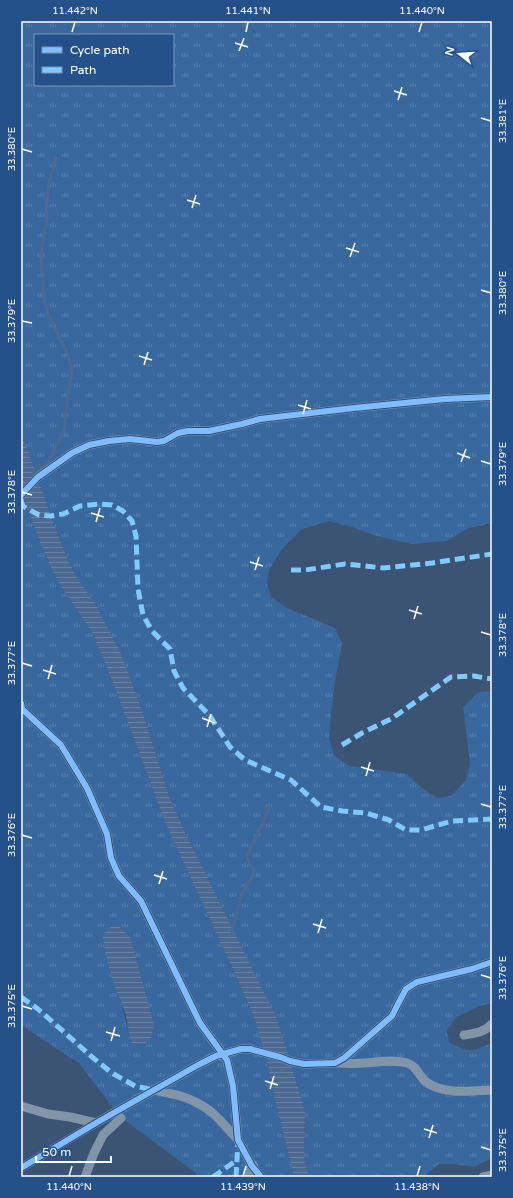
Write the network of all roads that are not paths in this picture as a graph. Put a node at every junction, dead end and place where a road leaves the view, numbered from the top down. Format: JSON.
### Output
{"nodes":[{"id":1,"x":492,"y":392,"type":"edge"},
{"id":2,"x":473,"y":397,"type":"junction"},
{"id":3,"x":492,"y":397,"type":"edge"},
{"id":4,"x":21,"y":495,"type":"edge"},
{"id":5,"x":21,"y":703,"type":"edge"},
{"id":6,"x":492,"y":962,"type":"edge"},
{"id":7,"x":492,"y":1024,"type":"edge"},
{"id":8,"x":464,"y":1035,"type":"dead end"},
{"id":9,"x":223,"y":1054,"type":"junction"},
{"id":10,"x":335,"y":1063,"type":"junction"},
{"id":11,"x":154,"y":1090,"type":"junction"},
{"id":12,"x":492,"y":1090,"type":"edge"},
{"id":13,"x":21,"y":1106,"type":"edge"},
{"id":14,"x":121,"y":1118,"type":"dead end"},
{"id":15,"x":96,"y":1123,"type":"junction"},
{"id":16,"x":238,"y":1140,"type":"junction"},
{"id":17,"x":21,"y":1168,"type":"edge"},
{"id":18,"x":251,"y":1172,"type":"edge"},
{"id":19,"x":492,"y":1175,"type":"edge"},
{"id":20,"x":85,"y":1177,"type":"edge"},
{"id":21,"x":261,"y":1177,"type":"edge"},
{"id":22,"x":483,"y":1177,"type":"edge"}],
"edges":[{"from":1,"to":2,"type":"street"},
{"from":2,"to":3,"type":"street"},
{"from":2,"to":4,"type":"street"},
{"from":5,"to":9,"type":"street"},
{"from":6,"to":10,"type":"street"},
{"from":7,"to":8,"type":"street"},
{"from":9,"to":10,"type":"street"},
{"from":9,"to":11,"type":"street"},
{"from":9,"to":16,"type":"street"},
{"from":10,"to":12,"type":"street"},
{"from":11,"to":15,"type":"street"},
{"from":11,"to":16,"type":"street"},
{"from":13,"to":15,"type":"street"},
{"from":14,"to":20,"type":"street"},
{"from":15,"to":17,"type":"street"},
{"from":16,"to":18,"type":"street"},
{"from":18,"to":21,"type":"street"},
{"from":19,"to":22,"type":"street"}]}
